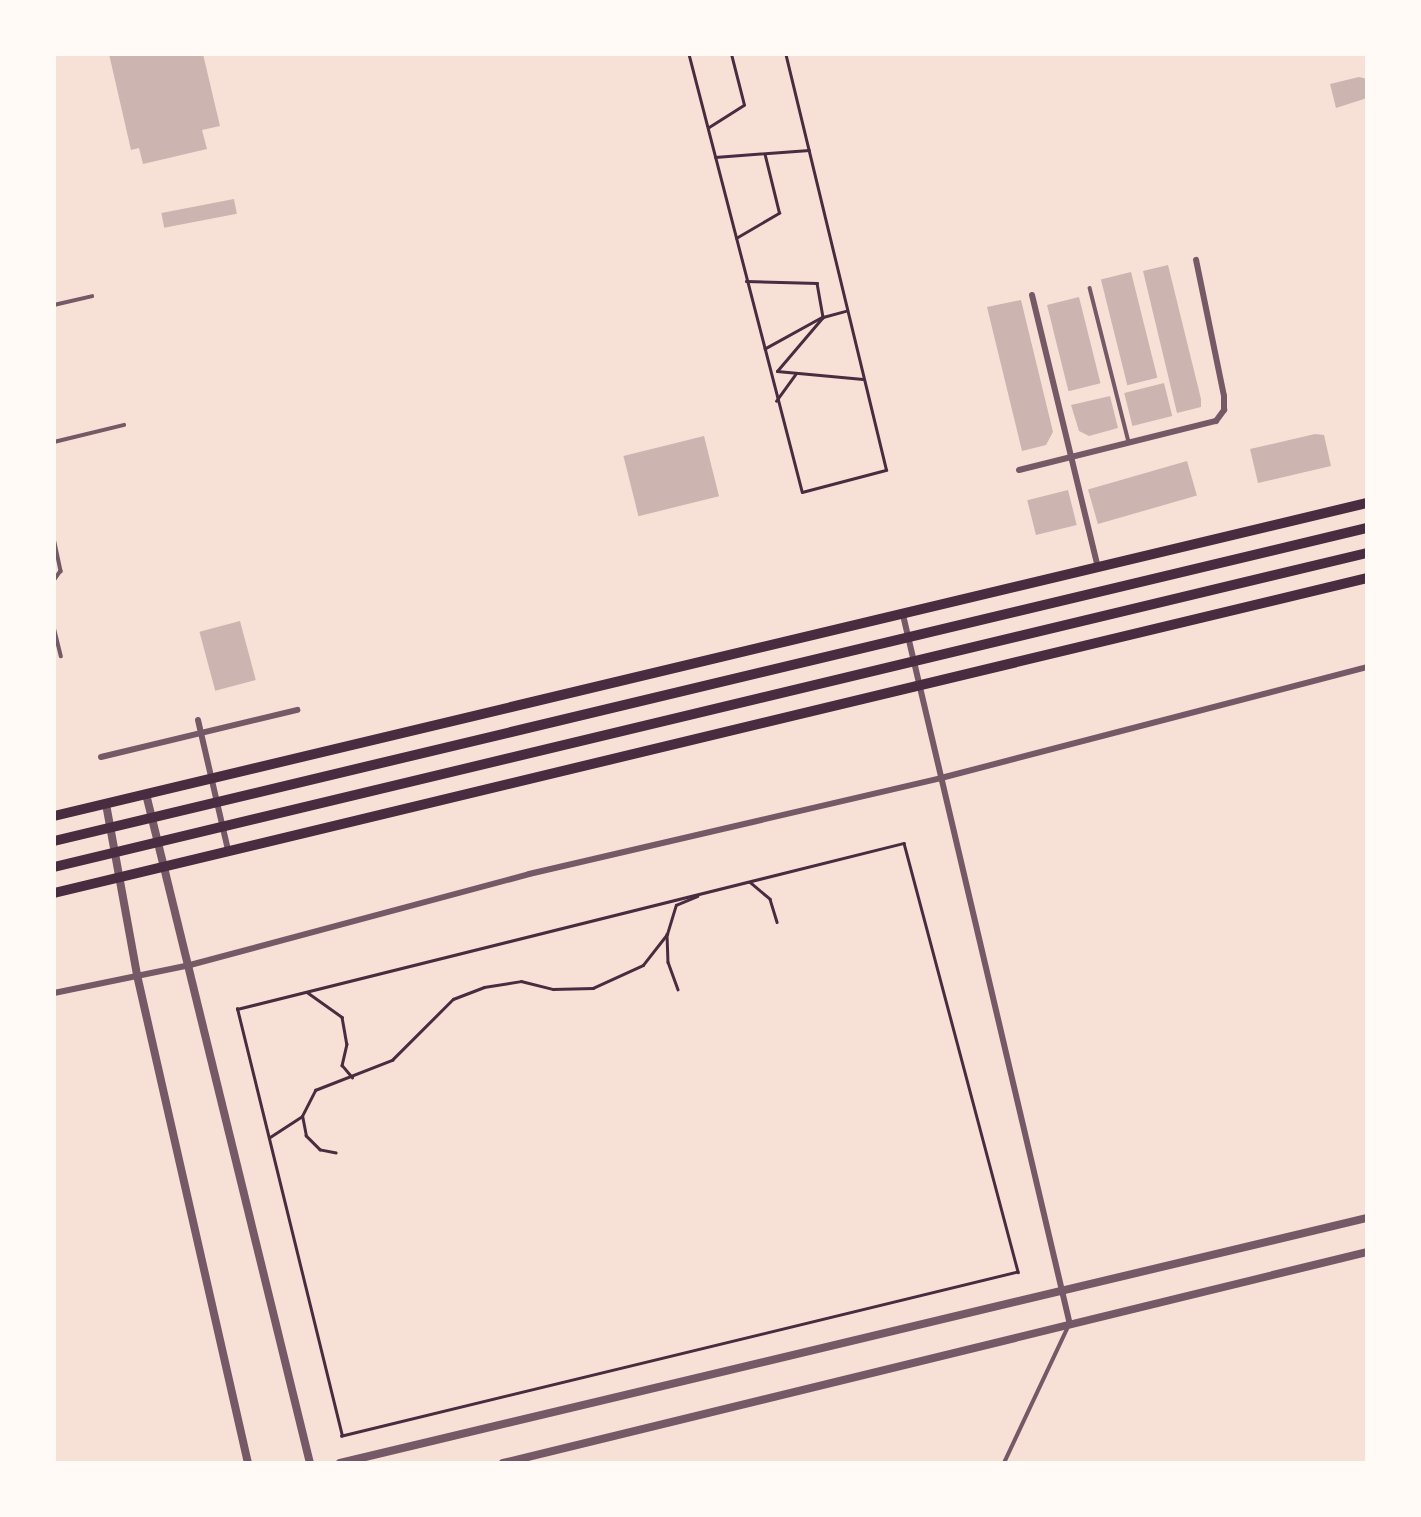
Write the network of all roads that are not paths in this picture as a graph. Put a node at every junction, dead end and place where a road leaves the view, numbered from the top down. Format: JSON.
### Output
{"nodes":[{"id":1,"x":1196,"y":260,"type":"dead end"},
{"id":2,"x":1090,"y":288,"type":"dead end"},
{"id":3,"x":1032,"y":295,"type":"dead end"},
{"id":4,"x":92,"y":296,"type":"dead end"},
{"id":5,"x":54,"y":305,"type":"edge"},
{"id":6,"x":124,"y":425,"type":"dead end"},
{"id":7,"x":54,"y":442,"type":"edge"},
{"id":8,"x":1129,"y":444,"type":"junction"},
{"id":9,"x":1071,"y":458,"type":"junction"},
{"id":10,"x":1019,"y":470,"type":"dead end"},
{"id":11,"x":1367,"y":503,"type":"edge"},
{"id":12,"x":1367,"y":528,"type":"edge"},
{"id":13,"x":54,"y":538,"type":"edge"},
{"id":14,"x":1367,"y":553,"type":"edge"},
{"id":15,"x":1098,"y":568,"type":"junction"},
{"id":16,"x":1367,"y":578,"type":"edge"},
{"id":17,"x":54,"y":581,"type":"edge"},
{"id":18,"x":903,"y":615,"type":"junction"},
{"id":19,"x":54,"y":627,"type":"edge"},
{"id":20,"x":909,"y":639,"type":"junction"},
{"id":21,"x":61,"y":656,"type":"dead end"},
{"id":22,"x":915,"y":663,"type":"junction"},
{"id":23,"x":1367,"y":667,"type":"edge"},
{"id":24,"x":920,"y":687,"type":"junction"},
{"id":25,"x":297,"y":710,"type":"dead end"},
{"id":26,"x":198,"y":720,"type":"dead end"},
{"id":27,"x":200,"y":733,"type":"junction"},
{"id":28,"x":102,"y":757,"type":"dead end"},
{"id":29,"x":941,"y":778,"type":"junction"},
{"id":30,"x":211,"y":779,"type":"junction"},
{"id":31,"x":146,"y":794,"type":"junction"},
{"id":32,"x":216,"y":803,"type":"junction"},
{"id":33,"x":106,"y":804,"type":"junction"},
{"id":34,"x":54,"y":816,"type":"edge"},
{"id":35,"x":152,"y":818,"type":"junction"},
{"id":36,"x":222,"y":826,"type":"junction"},
{"id":37,"x":111,"y":828,"type":"junction"},
{"id":38,"x":54,"y":841,"type":"edge"},
{"id":39,"x":157,"y":842,"type":"junction"},
{"id":40,"x":228,"y":850,"type":"junction"},
{"id":41,"x":117,"y":852,"type":"junction"},
{"id":42,"x":162,"y":866,"type":"junction"},
{"id":43,"x":54,"y":867,"type":"edge"},
{"id":44,"x":122,"y":876,"type":"junction"},
{"id":45,"x":54,"y":893,"type":"edge"},
{"id":46,"x":190,"y":965,"type":"junction"},
{"id":47,"x":137,"y":975,"type":"junction"},
{"id":48,"x":54,"y":993,"type":"edge"},
{"id":49,"x":1367,"y":1218,"type":"edge"},
{"id":50,"x":1367,"y":1252,"type":"edge"},
{"id":51,"x":1064,"y":1293,"type":"junction"},
{"id":52,"x":1070,"y":1325,"type":"junction"},
{"id":53,"x":248,"y":1463,"type":"edge"},
{"id":54,"x":310,"y":1463,"type":"edge"},
{"id":55,"x":340,"y":1463,"type":"edge"},
{"id":56,"x":503,"y":1463,"type":"edge"},
{"id":57,"x":1004,"y":1463,"type":"edge"}],
"edges":[{"from":1,"to":8,"type":"street"},
{"from":2,"to":8,"type":"lane"},
{"from":3,"to":9,"type":"street"},
{"from":4,"to":5,"type":"lane"},
{"from":6,"to":7,"type":"lane"},
{"from":8,"to":9,"type":"street"},
{"from":9,"to":10,"type":"street"},
{"from":9,"to":15,"type":"street"},
{"from":11,"to":15,"type":"main road"},
{"from":12,"to":20,"type":"main road"},
{"from":13,"to":17,"type":"lane"},
{"from":14,"to":22,"type":"main road"},
{"from":15,"to":18,"type":"main road"},
{"from":16,"to":24,"type":"main road"},
{"from":18,"to":20,"type":"street"},
{"from":18,"to":30,"type":"main road"},
{"from":19,"to":21,"type":"lane"},
{"from":20,"to":22,"type":"street"},
{"from":20,"to":32,"type":"main road"},
{"from":22,"to":24,"type":"street"},
{"from":22,"to":36,"type":"main road"},
{"from":23,"to":29,"type":"street"},
{"from":24,"to":29,"type":"street"},
{"from":24,"to":40,"type":"main road"},
{"from":25,"to":27,"type":"street"},
{"from":26,"to":27,"type":"street"},
{"from":27,"to":28,"type":"street"},
{"from":27,"to":30,"type":"street"},
{"from":29,"to":46,"type":"street"},
{"from":29,"to":51,"type":"street"},
{"from":30,"to":31,"type":"main road"},
{"from":30,"to":32,"type":"street"},
{"from":31,"to":33,"type":"main road"},
{"from":31,"to":35,"type":"street"},
{"from":32,"to":35,"type":"main road"},
{"from":32,"to":36,"type":"street"},
{"from":33,"to":34,"type":"main road"},
{"from":33,"to":37,"type":"street"},
{"from":35,"to":37,"type":"main road"},
{"from":35,"to":39,"type":"street"},
{"from":36,"to":39,"type":"main road"},
{"from":36,"to":40,"type":"street"},
{"from":37,"to":38,"type":"main road"},
{"from":37,"to":41,"type":"street"},
{"from":39,"to":41,"type":"main road"},
{"from":39,"to":42,"type":"street"},
{"from":40,"to":42,"type":"main road"},
{"from":41,"to":43,"type":"main road"},
{"from":41,"to":44,"type":"street"},
{"from":42,"to":44,"type":"main road"},
{"from":42,"to":46,"type":"street"},
{"from":44,"to":45,"type":"main road"},
{"from":44,"to":47,"type":"street"},
{"from":46,"to":47,"type":"street"},
{"from":46,"to":54,"type":"street"},
{"from":47,"to":48,"type":"street"},
{"from":47,"to":53,"type":"street"},
{"from":49,"to":51,"type":"street"},
{"from":50,"to":52,"type":"street"},
{"from":51,"to":52,"type":"street"},
{"from":51,"to":55,"type":"street"},
{"from":52,"to":56,"type":"street"},
{"from":52,"to":57,"type":"lane"}]}
